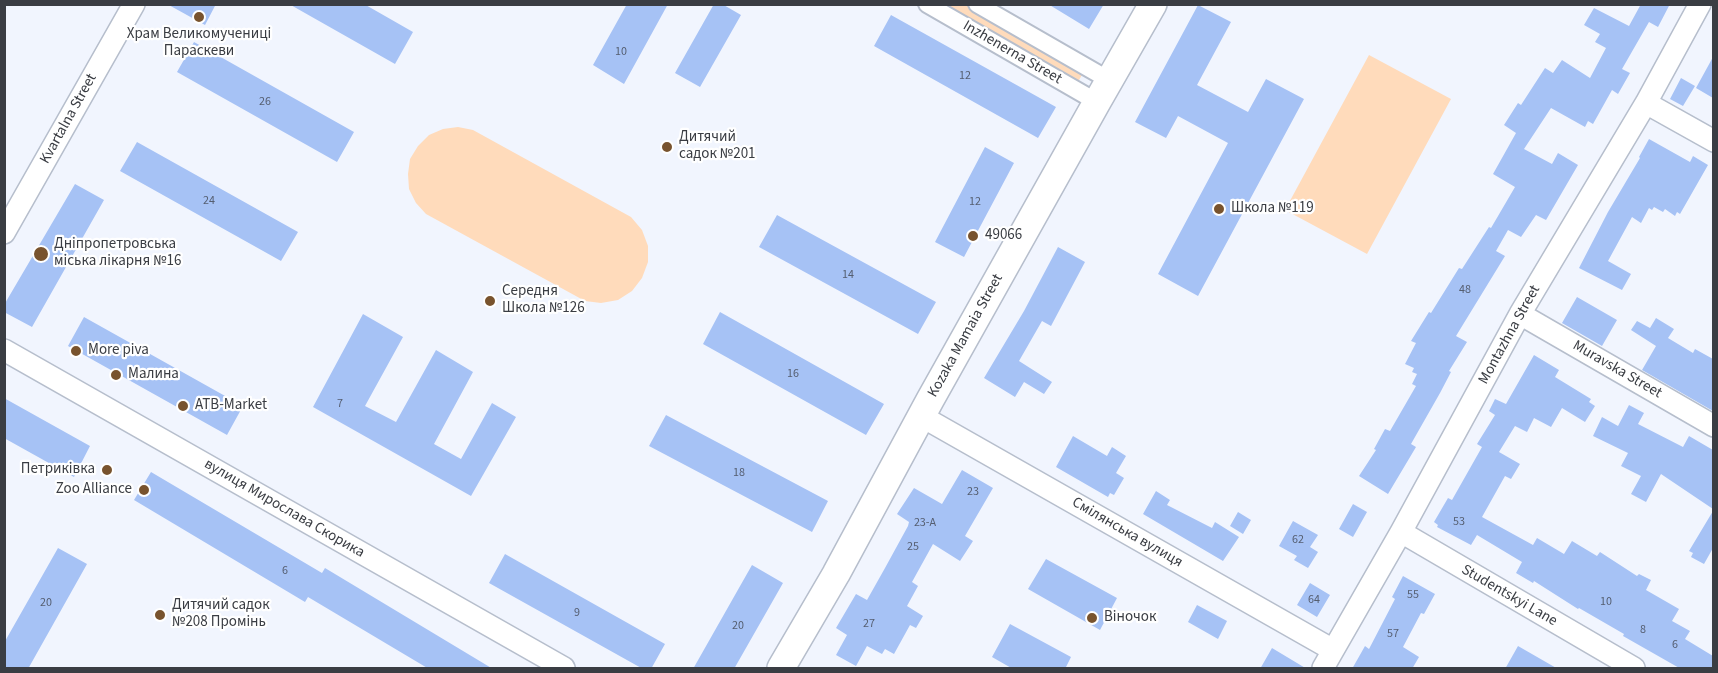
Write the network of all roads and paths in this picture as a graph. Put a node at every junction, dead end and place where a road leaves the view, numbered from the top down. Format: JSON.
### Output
{"nodes":[{"id":1,"x":134,"y":4,"type":"edge"},
{"id":2,"x":927,"y":4,"type":"edge"},
{"id":3,"x":977,"y":4,"type":"edge"},
{"id":4,"x":1153,"y":4,"type":"edge"},
{"id":5,"x":1700,"y":4,"type":"edge"},
{"id":6,"x":1103,"y":91,"type":"junction"},
{"id":7,"x":1646,"y":103,"type":"junction"},
{"id":8,"x":1713,"y":141,"type":"edge"},
{"id":9,"x":4,"y":233,"type":"edge"},
{"id":10,"x":1520,"y":314,"type":"junction"},
{"id":11,"x":4,"y":350,"type":"edge"},
{"id":12,"x":921,"y":416,"type":"junction"},
{"id":13,"x":1713,"y":426,"type":"edge"},
{"id":14,"x":1401,"y":532,"type":"junction"},
{"id":15,"x":1333,"y":650,"type":"junction"},
{"id":16,"x":564,"y":669,"type":"edge"},
{"id":17,"x":781,"y":669,"type":"edge"},
{"id":18,"x":1323,"y":669,"type":"edge"},
{"id":19,"x":1634,"y":669,"type":"edge"}],
"edges":[{"from":1,"to":9,"type":"street","name":"Kvartalna Street"},
{"from":2,"to":6,"type":"street","name":"Inzhenerna Street"},
{"from":3,"to":6,"type":"street","name":"Inzhenerna Street"},
{"from":4,"to":6,"type":"street","name":"Kozaka Mamaia Street"},
{"from":5,"to":7,"type":"street","name":"Montazhna Street"},
{"from":6,"to":12,"type":"street","name":"Kozaka Mamaia Street"},
{"from":7,"to":8,"type":"street"},
{"from":7,"to":10,"type":"street","name":"Montazhna Street"},
{"from":10,"to":13,"type":"street","name":"Muravska Street"},
{"from":10,"to":14,"type":"street","name":"Montazhna Street"},
{"from":11,"to":16,"type":"street","name":"вулиця Мирослава Скорика"},
{"from":12,"to":15,"type":"street","name":"Смілянська вулиця"},
{"from":12,"to":17,"type":"street","name":"Kozaka Mamaia Street"},
{"from":14,"to":15,"type":"street","name":"Montazhna Street"},
{"from":14,"to":19,"type":"street","name":"Studentskyi Lane"},
{"from":15,"to":18,"type":"street","name":"Montazhna Street"}]}
